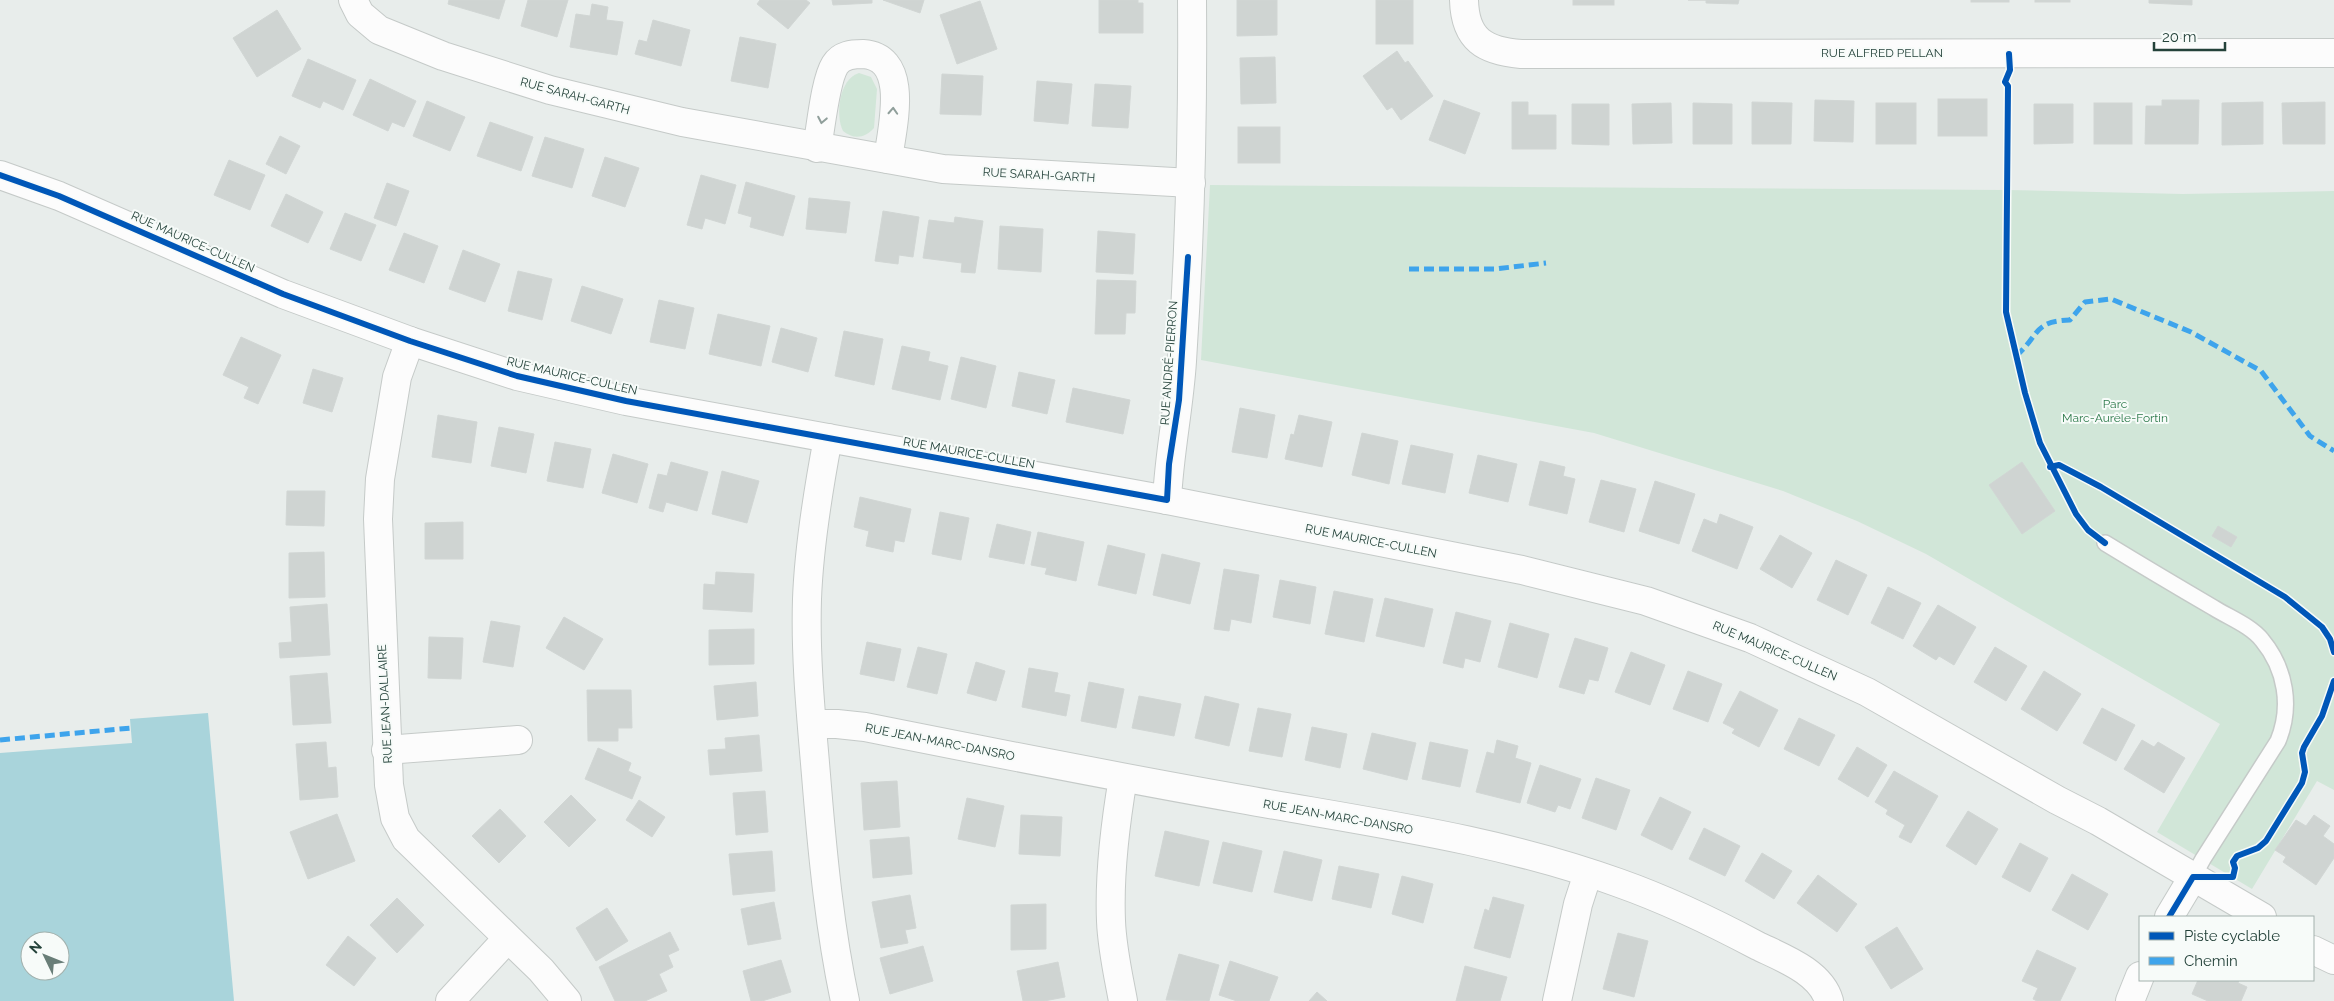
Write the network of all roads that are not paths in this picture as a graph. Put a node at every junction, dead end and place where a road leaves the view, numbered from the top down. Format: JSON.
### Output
{"nodes":[{"id":1,"x":353,"y":0,"type":"edge"},
{"id":2,"x":1192,"y":0,"type":"edge"},
{"id":3,"x":1464,"y":0,"type":"edge"},
{"id":4,"x":2334,"y":53,"type":"edge"},
{"id":5,"x":817,"y":148,"type":"junction"},
{"id":6,"x":888,"y":160,"type":"junction"},
{"id":7,"x":0,"y":176,"type":"edge"},
{"id":8,"x":1191,"y":183,"type":"junction"},
{"id":9,"x":410,"y":341,"type":"junction"},
{"id":10,"x":828,"y":438,"type":"junction"},
{"id":11,"x":1167,"y":500,"type":"junction"},
{"id":12,"x":2105,"y":544,"type":"dead end"},
{"id":13,"x":812,"y":724,"type":"junction"},
{"id":14,"x":518,"y":740,"type":"dead end"},
{"id":15,"x":386,"y":750,"type":"junction"},
{"id":16,"x":1123,"y":778,"type":"junction"},
{"id":17,"x":1588,"y":873,"type":"junction"},
{"id":18,"x":2193,"y":878,"type":"junction"},
{"id":19,"x":2170,"y":916,"type":"edge"},
{"id":20,"x":2260,"y":916,"type":"edge"},
{"id":21,"x":507,"y":939,"type":"junction"},
{"id":22,"x":2314,"y":950,"type":"edge"},
{"id":23,"x":2334,"y":960,"type":"edge"},
{"id":24,"x":2139,"y":978,"type":"edge"},
{"id":25,"x":450,"y":1001,"type":"edge"},
{"id":26,"x":567,"y":1001,"type":"edge"},
{"id":27,"x":845,"y":1001,"type":"edge"},
{"id":28,"x":1123,"y":1001,"type":"edge"},
{"id":29,"x":1557,"y":1001,"type":"edge"},
{"id":30,"x":1828,"y":1001,"type":"edge"},
{"id":31,"x":2130,"y":1001,"type":"edge"}],
"edges":[{"from":1,"to":5,"type":"street","name":"RUE SARAH-GARTH"},
{"from":2,"to":8,"type":"street","name":"RUE ANDRÉ-PIERRON"},
{"from":3,"to":4,"type":"street","name":"RUE ALFRED PELLAN"},
{"from":5,"to":6,"type":"street","name":"RUE SARAH-GARTH"},
{"from":6,"to":5,"type":"street","one_way":true},
{"from":6,"to":8,"type":"street","name":"RUE SARAH-GARTH"},
{"from":7,"to":9,"type":"street","name":"RUE MAURICE-CULLEN"},
{"from":8,"to":11,"type":"street","name":"RUE ANDRÉ-PIERRON"},
{"from":9,"to":10,"type":"street","name":"RUE MAURICE-CULLEN"},
{"from":9,"to":15,"type":"street","name":"RUE JEAN-DALLAIRE"},
{"from":10,"to":11,"type":"street","name":"RUE MAURICE-CULLEN"},
{"from":10,"to":13,"type":"street"},
{"from":11,"to":18,"type":"street","name":"RUE MAURICE-CULLEN"},
{"from":12,"to":18,"type":"lane"},
{"from":13,"to":16,"type":"street","name":"RUE JEAN-MARC-DANSRO"},
{"from":13,"to":27,"type":"street"},
{"from":14,"to":15,"type":"street"},
{"from":15,"to":21,"type":"street","name":"RUE JEAN-DALLAIRE"},
{"from":16,"to":17,"type":"street","name":"RUE JEAN-MARC-DANSRO"},
{"from":16,"to":28,"type":"street"},
{"from":17,"to":29,"type":"street"},
{"from":17,"to":30,"type":"street","name":"RUE JEAN-MARC-DANSRO"},
{"from":18,"to":19,"type":"street"},
{"from":18,"to":20,"type":"street","name":"RUE MAURICE-CULLEN"},
{"from":21,"to":25,"type":"street"},
{"from":21,"to":26,"type":"street","name":"RUE JEAN-DALLAIRE"},
{"from":22,"to":23,"type":"street"},
{"from":24,"to":31,"type":"street"}]}
